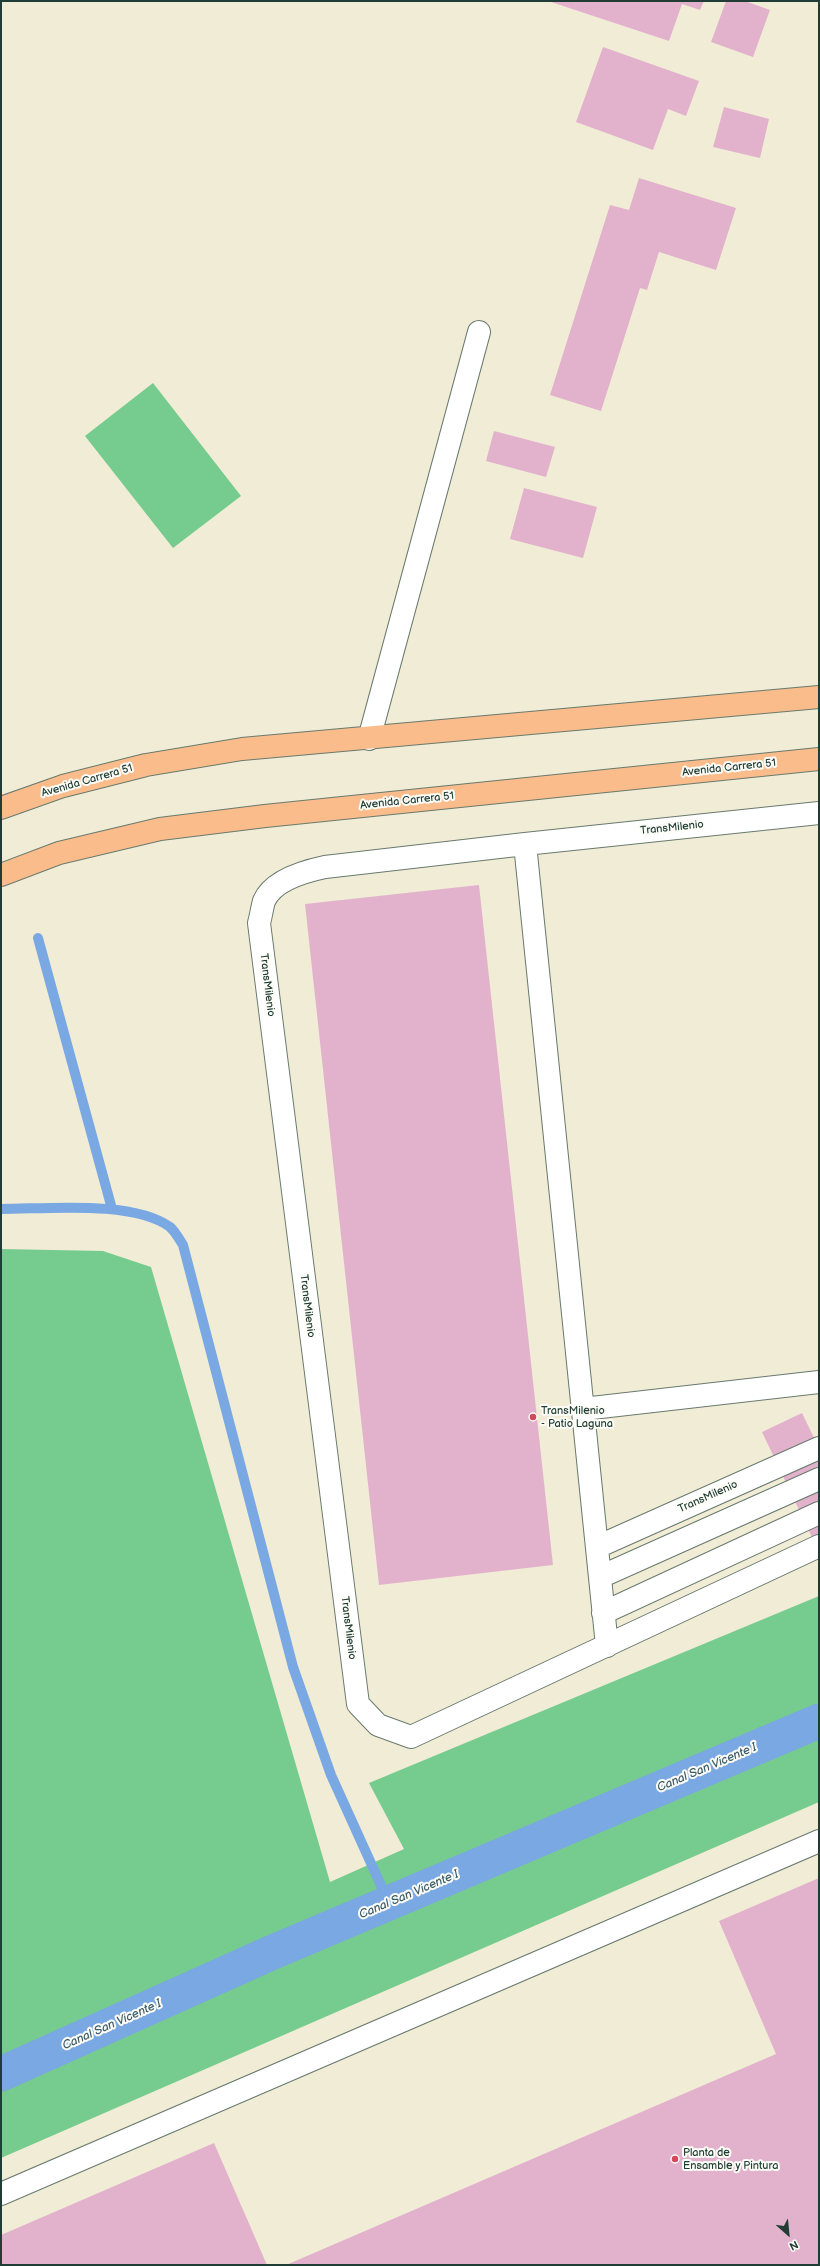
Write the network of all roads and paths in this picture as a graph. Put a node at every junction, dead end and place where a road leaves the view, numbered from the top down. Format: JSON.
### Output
{"nodes":[{"id":1,"x":479,"y":332,"type":"dead end"},
{"id":2,"x":819,"y":697,"type":"edge"},
{"id":3,"x":369,"y":739,"type":"junction"},
{"id":4,"x":819,"y":759,"type":"edge"},
{"id":5,"x":1,"y":808,"type":"edge"},
{"id":6,"x":819,"y":813,"type":"edge"},
{"id":7,"x":524,"y":844,"type":"junction"},
{"id":8,"x":1,"y":875,"type":"edge"},
{"id":9,"x":819,"y":1382,"type":"edge"},
{"id":10,"x":583,"y":1409,"type":"junction"},
{"id":11,"x":819,"y":1448,"type":"edge"},
{"id":12,"x":819,"y":1478,"type":"edge"},
{"id":13,"x":819,"y":1513,"type":"edge"},
{"id":14,"x":819,"y":1546,"type":"edge"},
{"id":15,"x":597,"y":1547,"type":"junction"},
{"id":16,"x":600,"y":1577,"type":"junction"},
{"id":17,"x":604,"y":1613,"type":"junction"},
{"id":18,"x":607,"y":1646,"type":"junction"},
{"id":19,"x":819,"y":1841,"type":"edge"},
{"id":20,"x":1,"y":2194,"type":"edge"}],
"edges":[{"from":1,"to":3,"type":"lane"},
{"from":2,"to":3,"type":"main road","name":"Avenida Carrera 51"},
{"from":3,"to":5,"type":"main road","name":"Avenida Carrera 51"},
{"from":4,"to":8,"type":"main road","name":"Avenida Carrera 51"},
{"from":6,"to":7,"type":"lane","name":"TransMilenio"},
{"from":7,"to":10,"type":"lane"},
{"from":7,"to":18,"type":"lane","name":"TransMilenio"},
{"from":9,"to":10,"type":"lane"},
{"from":10,"to":15,"type":"lane"},
{"from":11,"to":15,"type":"lane","name":"TransMilenio"},
{"from":12,"to":16,"type":"lane"},
{"from":13,"to":17,"type":"lane"},
{"from":14,"to":18,"type":"lane","name":"TransMilenio"},
{"from":15,"to":16,"type":"lane"},
{"from":16,"to":17,"type":"lane"},
{"from":17,"to":18,"type":"lane"},
{"from":19,"to":20,"type":"lane"}]}
